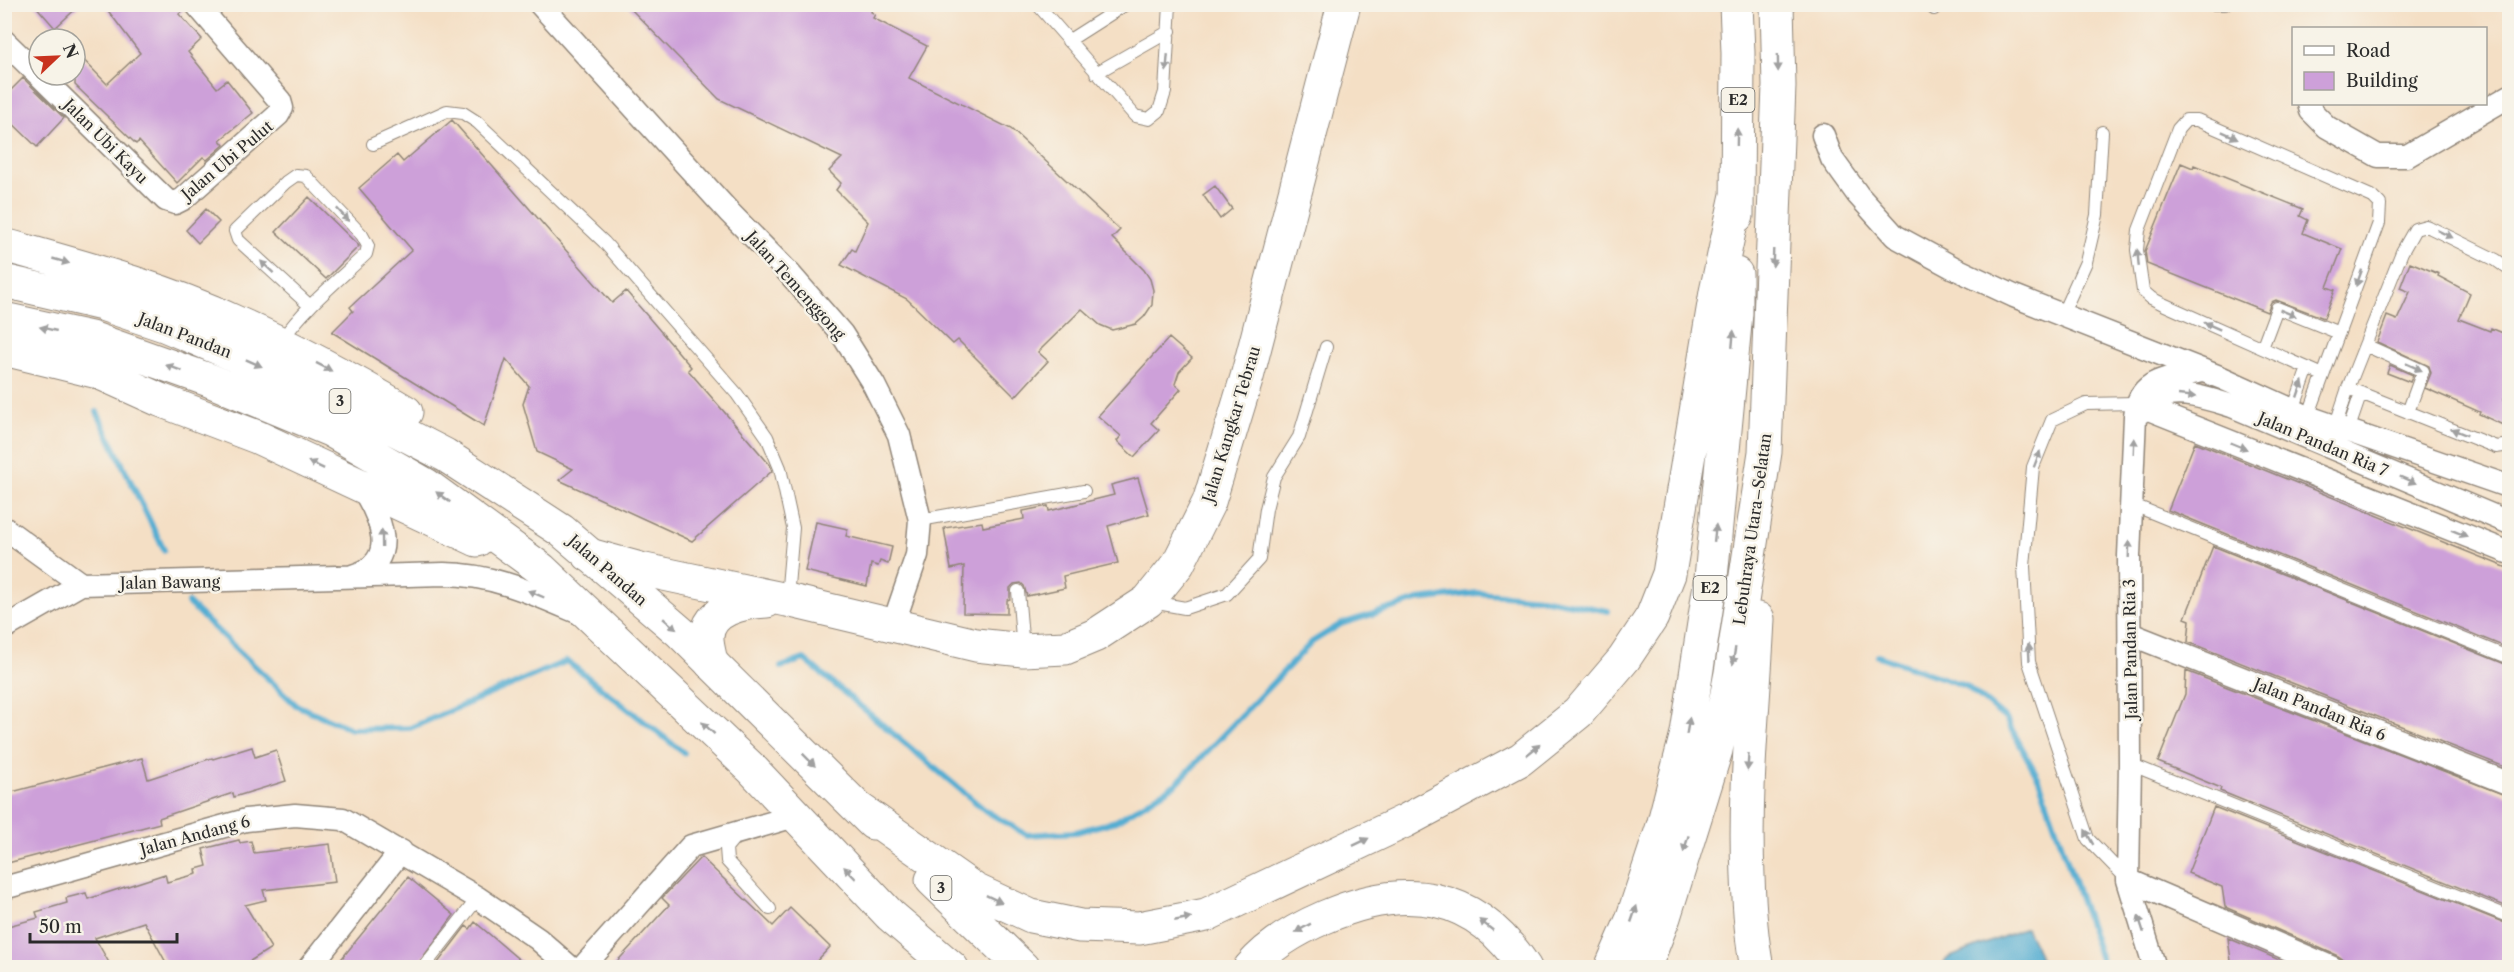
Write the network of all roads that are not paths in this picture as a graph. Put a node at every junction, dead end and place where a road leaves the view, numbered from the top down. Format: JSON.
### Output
{"nodes":[{"id":1,"x":196,"y":4,"type":"edge"},
{"id":2,"x":540,"y":4,"type":"edge"},
{"id":3,"x":1126,"y":4,"type":"edge"},
{"id":4,"x":1170,"y":4,"type":"edge"},
{"id":5,"x":1344,"y":4,"type":"edge"},
{"id":6,"x":1736,"y":4,"type":"edge"},
{"id":7,"x":1777,"y":4,"type":"edge"},
{"id":8,"x":2210,"y":4,"type":"edge"},
{"id":9,"x":2225,"y":4,"type":"edge"},
{"id":10,"x":1041,"y":6,"type":"edge"},
{"id":11,"x":1170,"y":31,"type":"junction"},
{"id":12,"x":4,"y":41,"type":"edge"},
{"id":13,"x":1068,"y":41,"type":"junction"},
{"id":14,"x":27,"y":63,"type":"edge"},
{"id":15,"x":1096,"y":74,"type":"junction"},
{"id":16,"x":51,"y":87,"type":"edge"},
{"id":17,"x":2510,"y":96,"type":"edge"},
{"id":18,"x":2309,"y":105,"type":"edge"},
{"id":19,"x":2102,"y":132,"type":"dead end"},
{"id":20,"x":1823,"y":135,"type":"dead end"},
{"id":21,"x":373,"y":144,"type":"dead end"},
{"id":22,"x":1737,"y":195,"type":"junction"},
{"id":23,"x":174,"y":203,"type":"joint"},
{"id":24,"x":4,"y":245,"type":"edge"},
{"id":25,"x":2510,"y":270,"type":"edge"},
{"id":26,"x":4,"y":281,"type":"edge"},
{"id":27,"x":310,"y":306,"type":"junction"},
{"id":28,"x":2062,"y":315,"type":"junction"},
{"id":29,"x":4,"y":319,"type":"edge"},
{"id":30,"x":2339,"y":333,"type":"junction"},
{"id":31,"x":279,"y":344,"type":"junction"},
{"id":32,"x":2365,"y":345,"type":"junction"},
{"id":33,"x":1326,"y":347,"type":"dead end"},
{"id":34,"x":2262,"y":348,"type":"junction"},
{"id":35,"x":4,"y":349,"type":"edge"},
{"id":36,"x":2308,"y":368,"type":"junction"},
{"id":37,"x":4,"y":369,"type":"edge"},
{"id":38,"x":2201,"y":370,"type":"junction"},
{"id":39,"x":2323,"y":375,"type":"junction"},
{"id":40,"x":2348,"y":388,"type":"junction"},
{"id":41,"x":2361,"y":393,"type":"junction"},
{"id":42,"x":160,"y":400,"type":"junction"},
{"id":43,"x":2139,"y":409,"type":"junction"},
{"id":44,"x":2408,"y":412,"type":"junction"},
{"id":45,"x":2301,"y":413,"type":"junction"},
{"id":46,"x":2341,"y":429,"type":"junction"},
{"id":47,"x":2510,"y":445,"type":"edge"},
{"id":48,"x":1766,"y":453,"type":"junction"},
{"id":49,"x":361,"y":486,"type":"junction"},
{"id":50,"x":2510,"y":487,"type":"edge"},
{"id":51,"x":1084,"y":491,"type":"dead end"},
{"id":52,"x":2131,"y":504,"type":"junction"},
{"id":53,"x":920,"y":519,"type":"junction"},
{"id":54,"x":2510,"y":523,"type":"edge"},
{"id":55,"x":4,"y":528,"type":"edge"},
{"id":56,"x":562,"y":531,"type":"junction"},
{"id":57,"x":2510,"y":553,"type":"edge"},
{"id":58,"x":589,"y":555,"type":"junction"},
{"id":59,"x":541,"y":569,"type":"junction"},
{"id":60,"x":347,"y":577,"type":"junction"},
{"id":61,"x":81,"y":584,"type":"junction"},
{"id":62,"x":1018,"y":591,"type":"dead end"},
{"id":63,"x":787,"y":600,"type":"junction"},
{"id":64,"x":1148,"y":601,"type":"junction"},
{"id":65,"x":590,"y":618,"type":"junction"},
{"id":66,"x":893,"y":625,"type":"junction"},
{"id":67,"x":4,"y":628,"type":"edge"},
{"id":68,"x":2130,"y":634,"type":"junction"},
{"id":69,"x":1023,"y":650,"type":"junction"},
{"id":70,"x":2510,"y":658,"type":"edge"},
{"id":71,"x":711,"y":663,"type":"junction"},
{"id":72,"x":2130,"y":764,"type":"junction"},
{"id":73,"x":2510,"y":784,"type":"edge"},
{"id":74,"x":858,"y":808,"type":"junction"},
{"id":75,"x":795,"y":816,"type":"junction"},
{"id":76,"x":738,"y":833,"type":"junction"},
{"id":77,"x":401,"y":851,"type":"junction"},
{"id":78,"x":2127,"y":880,"type":"junction"},
{"id":79,"x":4,"y":888,"type":"edge"},
{"id":80,"x":478,"y":898,"type":"junction"},
{"id":81,"x":770,"y":909,"type":"dead end"},
{"id":82,"x":890,"y":915,"type":"junction"},
{"id":83,"x":2510,"y":917,"type":"edge"},
{"id":84,"x":569,"y":966,"type":"edge"},
{"id":85,"x":309,"y":968,"type":"edge"},
{"id":86,"x":423,"y":968,"type":"edge"},
{"id":87,"x":917,"y":968,"type":"edge"},
{"id":88,"x":952,"y":968,"type":"edge"},
{"id":89,"x":1023,"y":968,"type":"edge"},
{"id":90,"x":1250,"y":968,"type":"edge"},
{"id":91,"x":1525,"y":968,"type":"edge"},
{"id":92,"x":1611,"y":968,"type":"edge"},
{"id":93,"x":1644,"y":968,"type":"edge"},
{"id":94,"x":1757,"y":968,"type":"edge"},
{"id":95,"x":2155,"y":968,"type":"edge"},
{"id":96,"x":2333,"y":968,"type":"edge"}],
"edges":[{"from":1,"to":23,"type":"street","name":"Jalan Ubi Pulut"},
{"from":2,"to":53,"type":"street","name":"Jalan Temenggong"},
{"from":3,"to":13,"type":"lane"},
{"from":4,"to":11,"type":"lane"},
{"from":5,"to":64,"type":"main road","name":"Jalan Kangkar Tebrau"},
{"from":22,"to":6,"type":"main road","name":"Lebuhraya Utara–Selatan","number":"E2","one_way":true},
{"from":7,"to":48,"type":"main road","name":"Lebuhraya Utara–Selatan","number":"E2","one_way":true},
{"from":8,"to":9,"type":"lane"},
{"from":10,"to":13,"type":"lane"},
{"from":11,"to":15,"type":"lane"},
{"from":11,"to":15,"type":"lane","one_way":true},
{"from":12,"to":14,"type":"street","name":"Jalan Ubi Kayu"},
{"from":13,"to":15,"type":"lane"},
{"from":16,"to":23,"type":"street","name":"Jalan Ubi Kayu"},
{"from":17,"to":18,"type":"street"},
{"from":19,"to":28,"type":"lane"},
{"from":20,"to":28,"type":"street","name":"Jalan Pandan Ria 7"},
{"from":21,"to":63,"type":"lane"},
{"from":74,"to":22,"type":"main road","one_way":true},
{"from":92,"to":22,"type":"main road","name":"Lebuhraya Utara–Selatan","number":"E2","one_way":true},
{"from":24,"to":31,"type":"main road","one_way":true},
{"from":32,"to":25,"type":"lane","one_way":true},
{"from":26,"to":56,"type":"main road","name":"Jalan Pandan","number":"3","one_way":true},
{"from":27,"to":27,"type":"lane","one_way":true},
{"from":27,"to":31,"type":"lane"},
{"from":28,"to":38,"type":"street","name":"Jalan Pandan Ria 7"},
{"from":59,"to":29,"type":"main road","name":"Jalan Pandan","number":"3","one_way":true},
{"from":34,"to":30,"type":"lane","one_way":true},
{"from":34,"to":30,"type":"lane","one_way":true},
{"from":30,"to":39,"type":"lane"},
{"from":31,"to":56,"type":"main road","one_way":true},
{"from":32,"to":40,"type":"lane"},
{"from":32,"to":44,"type":"lane","one_way":true},
{"from":33,"to":64,"type":"lane"},
{"from":34,"to":36,"type":"lane"},
{"from":35,"to":42,"type":"main road"},
{"from":36,"to":39,"type":"lane"},
{"from":45,"to":36,"type":"lane","one_way":true},
{"from":37,"to":42,"type":"main road"},
{"from":38,"to":43,"type":"street"},
{"from":38,"to":45,"type":"street","name":"Jalan Pandan Ria 7"},
{"from":39,"to":45,"type":"lane"},
{"from":40,"to":41,"type":"lane"},
{"from":40,"to":46,"type":"lane"},
{"from":41,"to":44,"type":"lane"},
{"from":41,"to":46,"type":"lane"},
{"from":49,"to":42,"type":"main road","one_way":true},
{"from":52,"to":43,"type":"street","name":"Jalan Pandan Ria 3","one_way":true},
{"from":43,"to":54,"type":"street","name":"Jalan Pandan Ria 7","one_way":true},
{"from":43,"to":57,"type":"street","one_way":true},
{"from":78,"to":43,"type":"lane","one_way":true},
{"from":47,"to":44,"type":"lane","one_way":true},
{"from":45,"to":46,"type":"street","name":"Jalan Pandan Ria 7"},
{"from":46,"to":50,"type":"street","name":"Jalan Pandan Ria 7"},
{"from":48,"to":93,"type":"main road","name":"Lebuhraya Utara–Selatan","number":"E2","one_way":true},
{"from":48,"to":94,"type":"main road","one_way":true},
{"from":49,"to":59,"type":"main road"},
{"from":60,"to":49,"type":"street","name":"Jalan Bawang","one_way":true},
{"from":51,"to":53,"type":"lane"},
{"from":68,"to":52,"type":"street","name":"Jalan Pandan Ria 3","one_way":true},
{"from":52,"to":70,"type":"lane"},
{"from":53,"to":66,"type":"street","name":"Jalan Temenggong"},
{"from":55,"to":61,"type":"street"},
{"from":56,"to":58,"type":"main road","name":"Jalan Pandan","number":"3"},
{"from":58,"to":63,"type":"main road","name":"Jalan Kangkar Tebrau"},
{"from":58,"to":71,"type":"main road","name":"Jalan Pandan","number":"3","one_way":true},
{"from":59,"to":65,"type":"main road","name":"Jalan Pandan","number":"3"},
{"from":60,"to":61,"type":"street","name":"Jalan Bawang"},
{"from":65,"to":60,"type":"street","name":"Jalan Bawang","one_way":true},
{"from":61,"to":67,"type":"street","name":"Jalan Bawang"},
{"from":62,"to":69,"type":"lane"},
{"from":63,"to":66,"type":"main road","name":"Jalan Kangkar Tebrau"},
{"from":63,"to":71,"type":"main road","name":"Jalan Kangkar Tebrau"},
{"from":64,"to":69,"type":"main road","name":"Jalan Kangkar Tebrau"},
{"from":75,"to":65,"type":"main road","name":"Jalan Pandan","number":"3","one_way":true},
{"from":66,"to":69,"type":"main road","name":"Jalan Kangkar Tebrau"},
{"from":68,"to":72,"type":"street","name":"Jalan Pandan Ria 3"},
{"from":68,"to":73,"type":"street","name":"Jalan Pandan Ria 6"},
{"from":71,"to":74,"type":"main road","name":"Jalan Pandan","number":"3","one_way":true},
{"from":72,"to":78,"type":"street","name":"Jalan Pandan Ria 3"},
{"from":72,"to":83,"type":"lane"},
{"from":74,"to":89,"type":"main road","name":"Jalan Pandan","number":"3"},
{"from":75,"to":76,"type":"street"},
{"from":82,"to":75,"type":"main road","name":"Jalan Pandan","number":"3","one_way":true},
{"from":76,"to":81,"type":"lane"},
{"from":76,"to":84,"type":"street"},
{"from":77,"to":79,"type":"street","name":"Jalan Andang 6"},
{"from":77,"to":80,"type":"street","name":"Jalan Andang 6"},
{"from":77,"to":85,"type":"street"},
{"from":95,"to":78,"type":"street","name":"Jalan Pandan Ria 3","one_way":true},
{"from":78,"to":96,"type":"street"},
{"from":80,"to":84,"type":"street","name":"Jalan Andang 6"},
{"from":80,"to":86,"type":"lane"},
{"from":82,"to":87,"type":"main road"},
{"from":82,"to":88,"type":"main road","name":"Jalan Pandan","number":"3"},
{"from":91,"to":90,"type":"main road","one_way":true}]}
